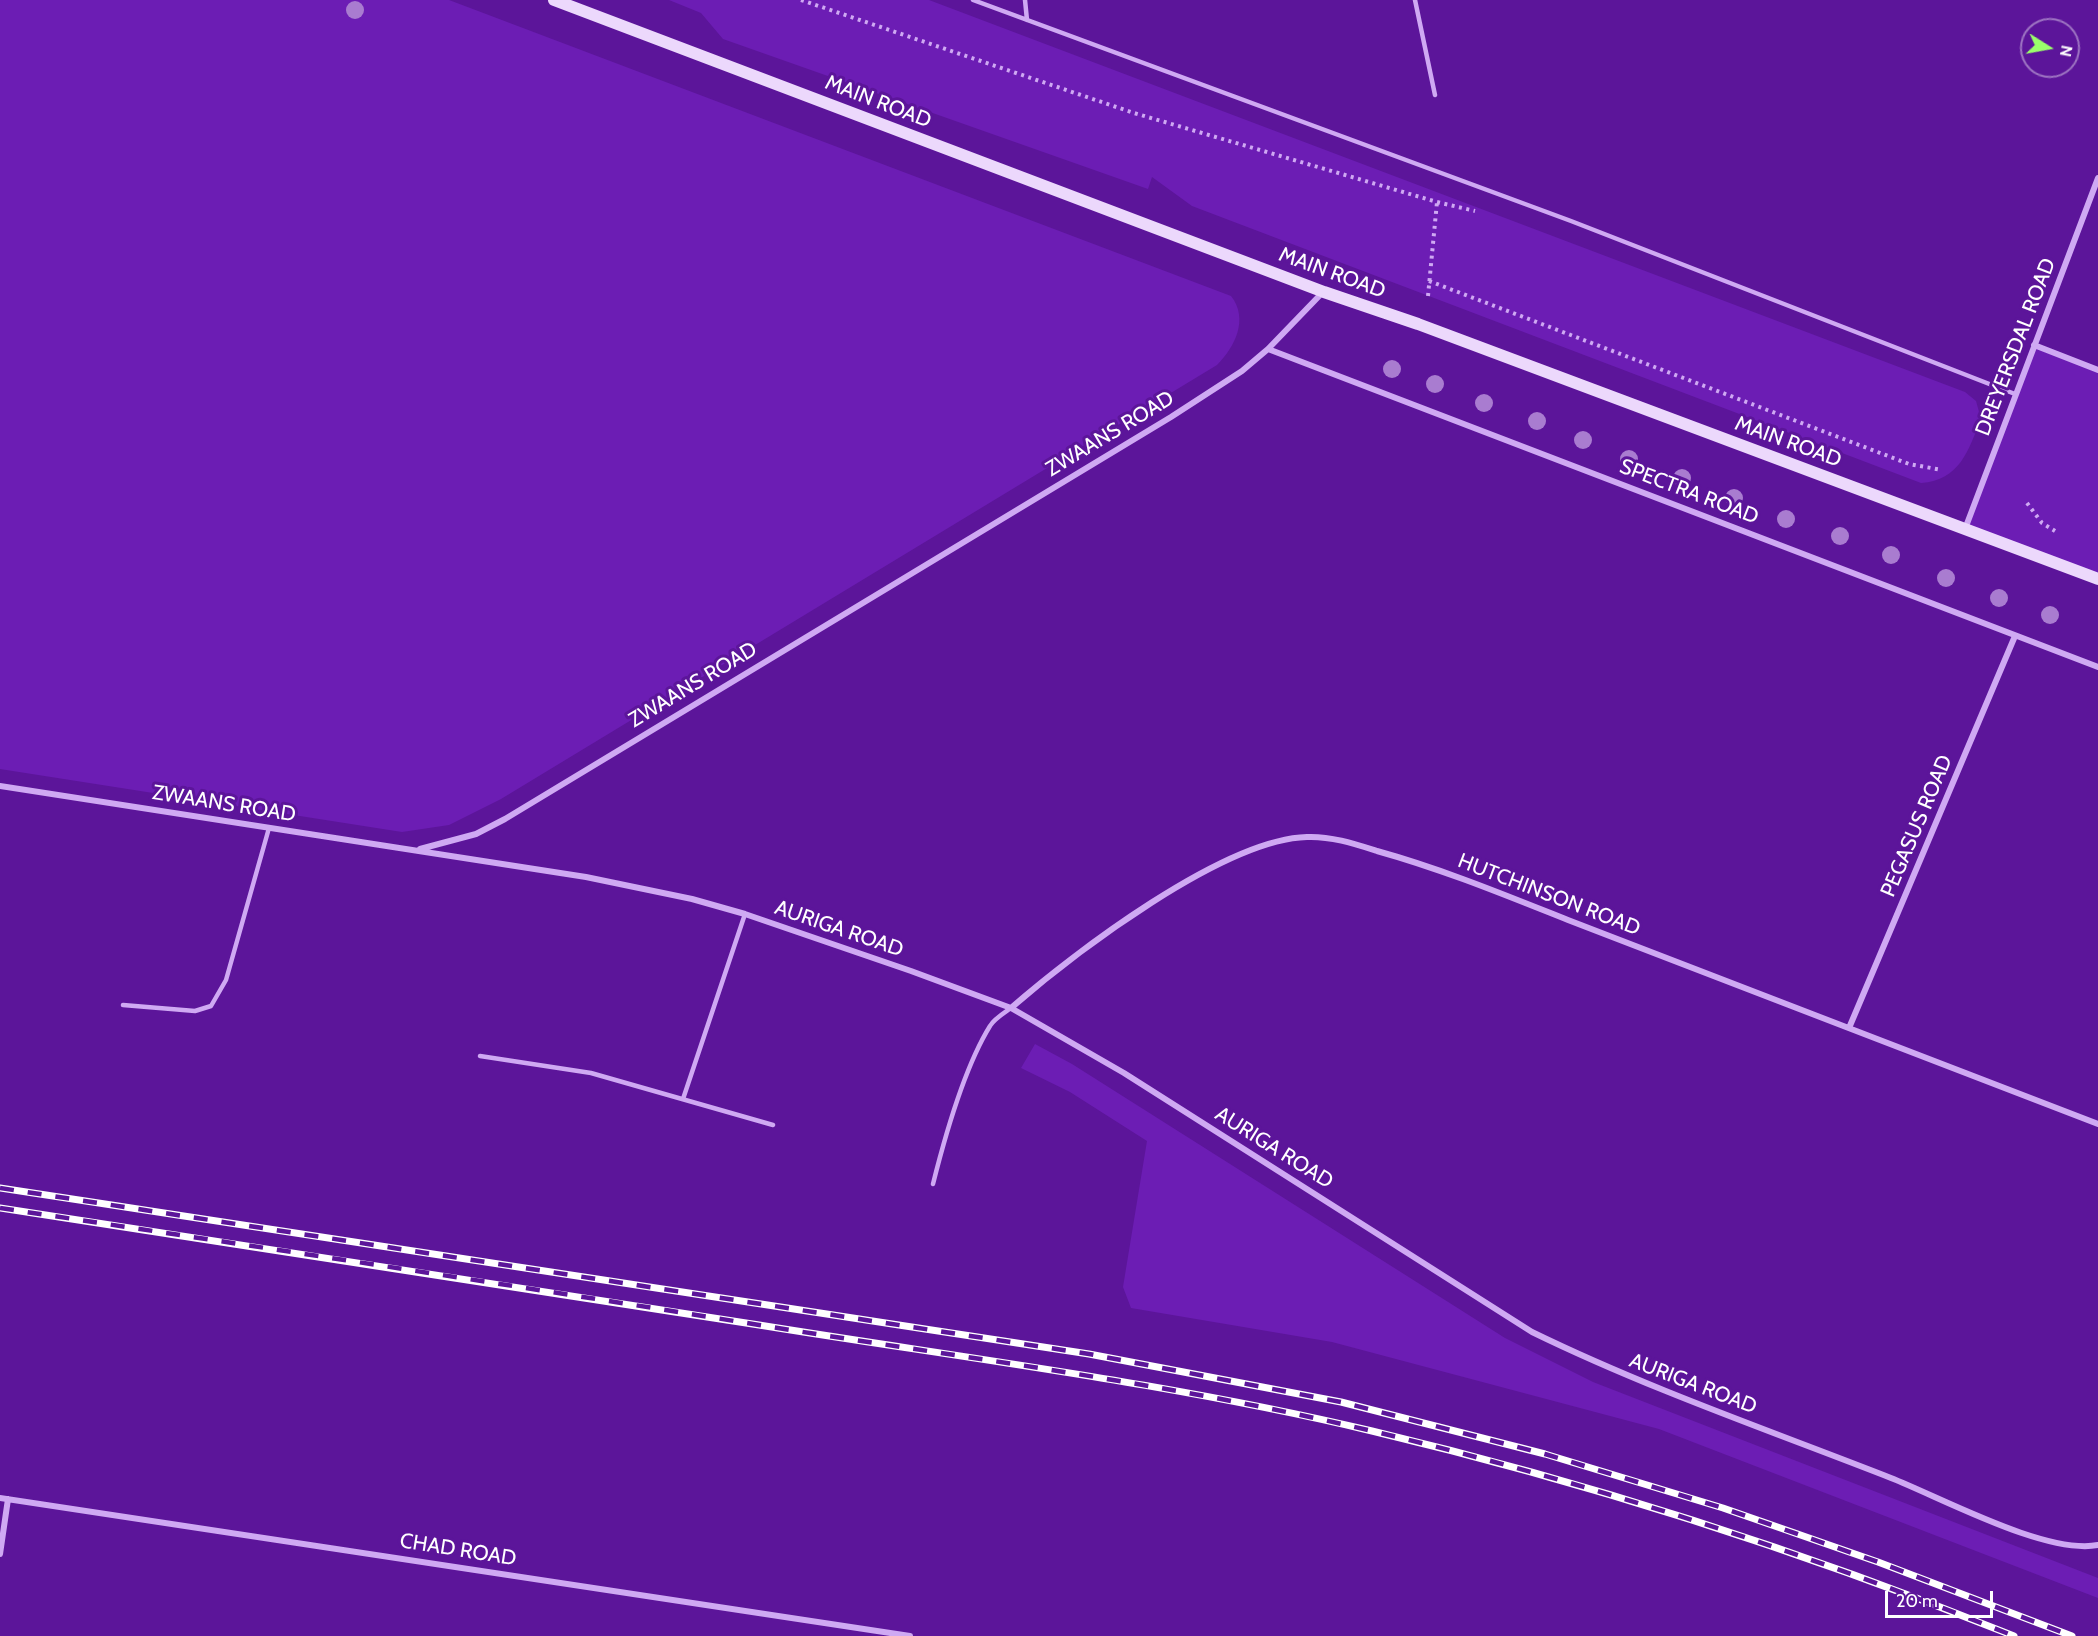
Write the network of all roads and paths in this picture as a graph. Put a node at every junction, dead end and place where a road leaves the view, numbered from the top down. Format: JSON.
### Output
{"nodes":[{"id":1,"x":554,"y":0,"type":"edge"},
{"id":2,"x":801,"y":0,"type":"edge"},
{"id":3,"x":974,"y":0,"type":"edge"},
{"id":4,"x":1025,"y":0,"type":"edge"},
{"id":5,"x":1415,"y":0,"type":"edge"},
{"id":6,"x":1027,"y":20,"type":"junction"},
{"id":7,"x":1435,"y":95,"type":"dead end"},
{"id":8,"x":2098,"y":178,"type":"edge"},
{"id":9,"x":1437,"y":202,"type":"junction"},
{"id":10,"x":1477,"y":211,"type":"dead end"},
{"id":11,"x":1429,"y":281,"type":"junction"},
{"id":12,"x":1324,"y":292,"type":"junction"},
{"id":13,"x":1428,"y":296,"type":"dead end"},
{"id":14,"x":2034,"y":345,"type":"junction"},
{"id":15,"x":1268,"y":349,"type":"junction"},
{"id":16,"x":2098,"y":370,"type":"edge"},
{"id":17,"x":2015,"y":394,"type":"junction"},
{"id":18,"x":1941,"y":470,"type":"dead end"},
{"id":19,"x":2027,"y":503,"type":"dead end"},
{"id":20,"x":1965,"y":529,"type":"junction"},
{"id":21,"x":2055,"y":531,"type":"dead end"},
{"id":22,"x":2098,"y":579,"type":"edge"},
{"id":23,"x":2015,"y":636,"type":"junction"},
{"id":24,"x":2098,"y":667,"type":"edge"},
{"id":25,"x":0,"y":786,"type":"edge"},
{"id":26,"x":269,"y":828,"type":"junction"},
{"id":27,"x":416,"y":849,"type":"junction"},
{"id":28,"x":745,"y":914,"type":"junction"},
{"id":29,"x":123,"y":1005,"type":"dead end"},
{"id":30,"x":1011,"y":1008,"type":"junction"},
{"id":31,"x":1849,"y":1028,"type":"junction"},
{"id":32,"x":480,"y":1056,"type":"dead end"},
{"id":33,"x":683,"y":1099,"type":"junction"},
{"id":34,"x":2098,"y":1124,"type":"edge"},
{"id":35,"x":773,"y":1125,"type":"dead end"},
{"id":36,"x":933,"y":1184,"type":"dead end"},
{"id":37,"x":0,"y":1498,"type":"edge"},
{"id":38,"x":8,"y":1499,"type":"junction"},
{"id":39,"x":2098,"y":1545,"type":"edge"},
{"id":40,"x":0,"y":1554,"type":"edge"},
{"id":41,"x":910,"y":1636,"type":"edge"}],
"edges":[{"from":1,"to":12,"type":"main road","name":"MAIN ROAD"},
{"from":2,"to":9,"type":"path"},
{"from":3,"to":6,"type":"lane"},
{"from":4,"to":6,"type":"lane"},
{"from":5,"to":7,"type":"lane"},
{"from":6,"to":17,"type":"lane"},
{"from":8,"to":14,"type":"street","name":"DREYERSDAL ROAD"},
{"from":9,"to":10,"type":"path"},
{"from":9,"to":11,"type":"path"},
{"from":11,"to":13,"type":"path"},
{"from":11,"to":18,"type":"path"},
{"from":12,"to":15,"type":"street","name":"ZWAANS ROAD"},
{"from":12,"to":20,"type":"main road","name":"MAIN ROAD"},
{"from":14,"to":16,"type":"street"},
{"from":14,"to":17,"type":"street","name":"DREYERSDAL ROAD"},
{"from":15,"to":23,"type":"street","name":"SPECTRA ROAD"},
{"from":15,"to":27,"type":"street","name":"ZWAANS ROAD"},
{"from":17,"to":20,"type":"street","name":"DREYERSDAL ROAD"},
{"from":19,"to":21,"type":"path"},
{"from":20,"to":22,"type":"main road","name":"MAIN ROAD"},
{"from":23,"to":24,"type":"street","name":"SPECTRA ROAD"},
{"from":23,"to":31,"type":"street","name":"PEGASUS ROAD"},
{"from":25,"to":26,"type":"street","name":"ZWAANS ROAD"},
{"from":26,"to":27,"type":"street","name":"ZWAANS ROAD"},
{"from":26,"to":29,"type":"lane"},
{"from":27,"to":28,"type":"street","name":"AURIGA ROAD"},
{"from":28,"to":30,"type":"street","name":"AURIGA ROAD"},
{"from":28,"to":33,"type":"lane"},
{"from":30,"to":31,"type":"street","name":"HUTCHINSON ROAD"},
{"from":30,"to":36,"type":"lane"},
{"from":30,"to":39,"type":"street","name":"AURIGA ROAD"},
{"from":31,"to":34,"type":"street","name":"HUTCHINSON ROAD"},
{"from":32,"to":33,"type":"lane"},
{"from":33,"to":35,"type":"lane"},
{"from":37,"to":38,"type":"street","name":"CHAD ROAD"},
{"from":38,"to":40,"type":"street"},
{"from":38,"to":41,"type":"street","name":"CHAD ROAD"}]}
